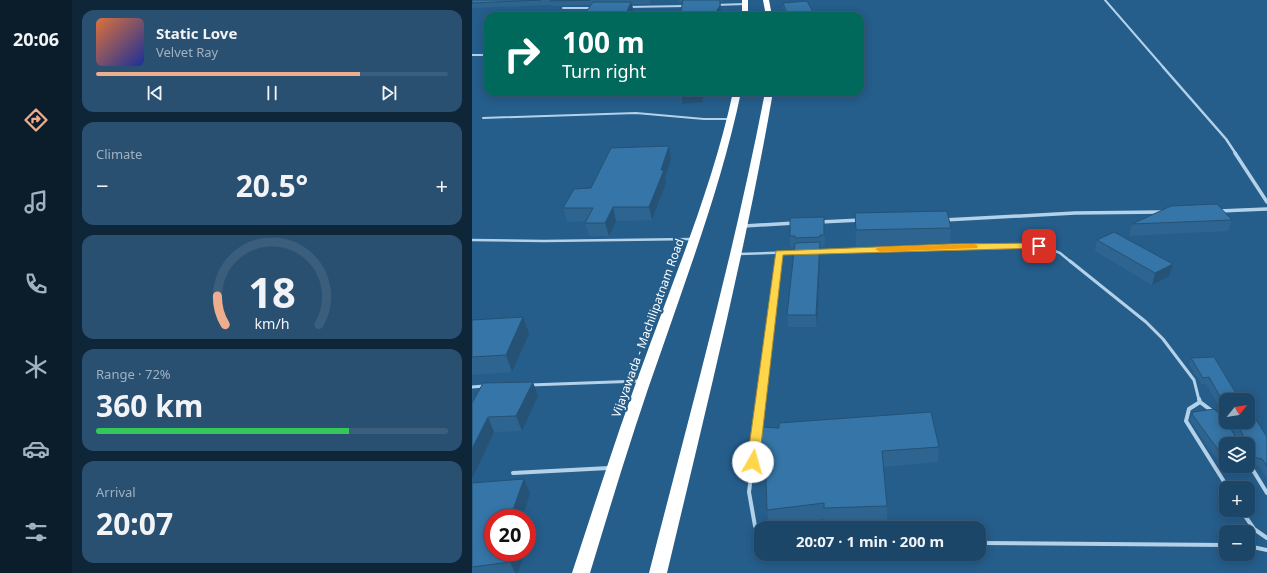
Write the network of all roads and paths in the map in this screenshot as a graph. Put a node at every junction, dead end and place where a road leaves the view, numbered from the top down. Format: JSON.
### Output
{"nodes":[{"id":1,"x":766,"y":0,"type":"edge"},
{"id":2,"x":1105,"y":0,"type":"edge"},
{"id":3,"x":745,"y":2,"type":"edge"},
{"id":4,"x":714,"y":5,"type":"edge"},
{"id":5,"x":690,"y":6,"type":"edge"},
{"id":6,"x":626,"y":7,"type":"edge"},
{"id":7,"x":563,"y":8,"type":"edge"},
{"id":8,"x":595,"y":8,"type":"edge"},
{"id":9,"x":768,"y":12,"type":"edge"},
{"id":10,"x":472,"y":55,"type":"edge"},
{"id":11,"x":484,"y":55,"type":"edge"},
{"id":12,"x":736,"y":96,"type":"edge"},
{"id":13,"x":768,"y":96,"type":"edge"},
{"id":14,"x":483,"y":118,"type":"dead end"},
{"id":15,"x":732,"y":119,"type":"junction"},
{"id":16,"x":1267,"y":202,"type":"edge"},
{"id":17,"x":1267,"y":209,"type":"edge"},
{"id":18,"x":1165,"y":212,"type":"edge"},
{"id":19,"x":1217,"y":212,"type":"edge"},
{"id":20,"x":868,"y":220,"type":"edge"},
{"id":21,"x":942,"y":220,"type":"edge"},
{"id":22,"x":814,"y":222,"type":"edge"},
{"id":23,"x":799,"y":223,"type":"edge"},
{"id":24,"x":744,"y":226,"type":"junction"},
{"id":25,"x":695,"y":239,"type":"junction"},
{"id":26,"x":472,"y":240,"type":"edge"},
{"id":27,"x":803,"y":252,"type":"edge"},
{"id":28,"x":810,"y":252,"type":"edge"},
{"id":29,"x":779,"y":253,"type":"junction"},
{"id":30,"x":737,"y":254,"type":"junction"},
{"id":31,"x":643,"y":381,"type":"junction"},
{"id":32,"x":526,"y":385,"type":"edge"},
{"id":33,"x":488,"y":386,"type":"edge"},
{"id":34,"x":472,"y":387,"type":"edge"},
{"id":35,"x":1200,"y":402,"type":"junction"},
{"id":36,"x":1218,"y":415,"type":"edge"},
{"id":37,"x":614,"y":468,"type":"junction"},
{"id":38,"x":513,"y":473,"type":"dead end"},
{"id":39,"x":1255,"y":473,"type":"edge"},
{"id":40,"x":1224,"y":481,"type":"edge"},
{"id":41,"x":1267,"y":493,"type":"edge"},
{"id":42,"x":1246,"y":517,"type":"edge"},
{"id":43,"x":754,"y":521,"type":"edge"},
{"id":44,"x":1267,"y":538,"type":"edge"},
{"id":45,"x":986,"y":543,"type":"edge"},
{"id":46,"x":1219,"y":545,"type":"edge"},
{"id":47,"x":1255,"y":547,"type":"edge"},
{"id":48,"x":1267,"y":550,"type":"edge"},
{"id":49,"x":581,"y":573,"type":"edge"},
{"id":50,"x":658,"y":573,"type":"edge"}],
"edges":[{"from":1,"to":9,"type":"highway"},
{"from":2,"to":16,"type":"street"},
{"from":3,"to":4,"type":"street"},
{"from":5,"to":6,"type":"street"},
{"from":7,"to":8,"type":"street"},
{"from":10,"to":11,"type":"street"},
{"from":12,"to":15,"type":"highway","name":"Vijayawada - Machilipatnam Road"},
{"from":13,"to":24,"type":"highway"},
{"from":14,"to":15,"type":"lane"},
{"from":15,"to":25,"type":"highway","name":"Vijayawada - Machilipatnam Road"},
{"from":17,"to":19,"type":"street"},
{"from":18,"to":21,"type":"street"},
{"from":20,"to":22,"type":"street"},
{"from":23,"to":24,"type":"street"},
{"from":24,"to":30,"type":"highway"},
{"from":25,"to":26,"type":"lane"},
{"from":25,"to":31,"type":"highway","name":"Vijayawada - Machilipatnam Road"},
{"from":27,"to":29,"type":"lane"},
{"from":28,"to":35,"type":"lane"},
{"from":29,"to":30,"type":"lane"},
{"from":29,"to":43,"type":"lane"},
{"from":30,"to":50,"type":"highway"},
{"from":31,"to":32,"type":"lane"},
{"from":31,"to":37,"type":"highway","name":"Vijayawada - Machilipatnam Road"},
{"from":33,"to":34,"type":"lane"},
{"from":35,"to":36,"type":"lane"},
{"from":35,"to":40,"type":"lane"},
{"from":37,"to":38,"type":"lane"},
{"from":37,"to":49,"type":"highway","name":"Vijayawada - Machilipatnam Road"},
{"from":39,"to":41,"type":"lane"},
{"from":42,"to":44,"type":"lane"},
{"from":45,"to":46,"type":"lane"},
{"from":47,"to":48,"type":"lane"}]}
